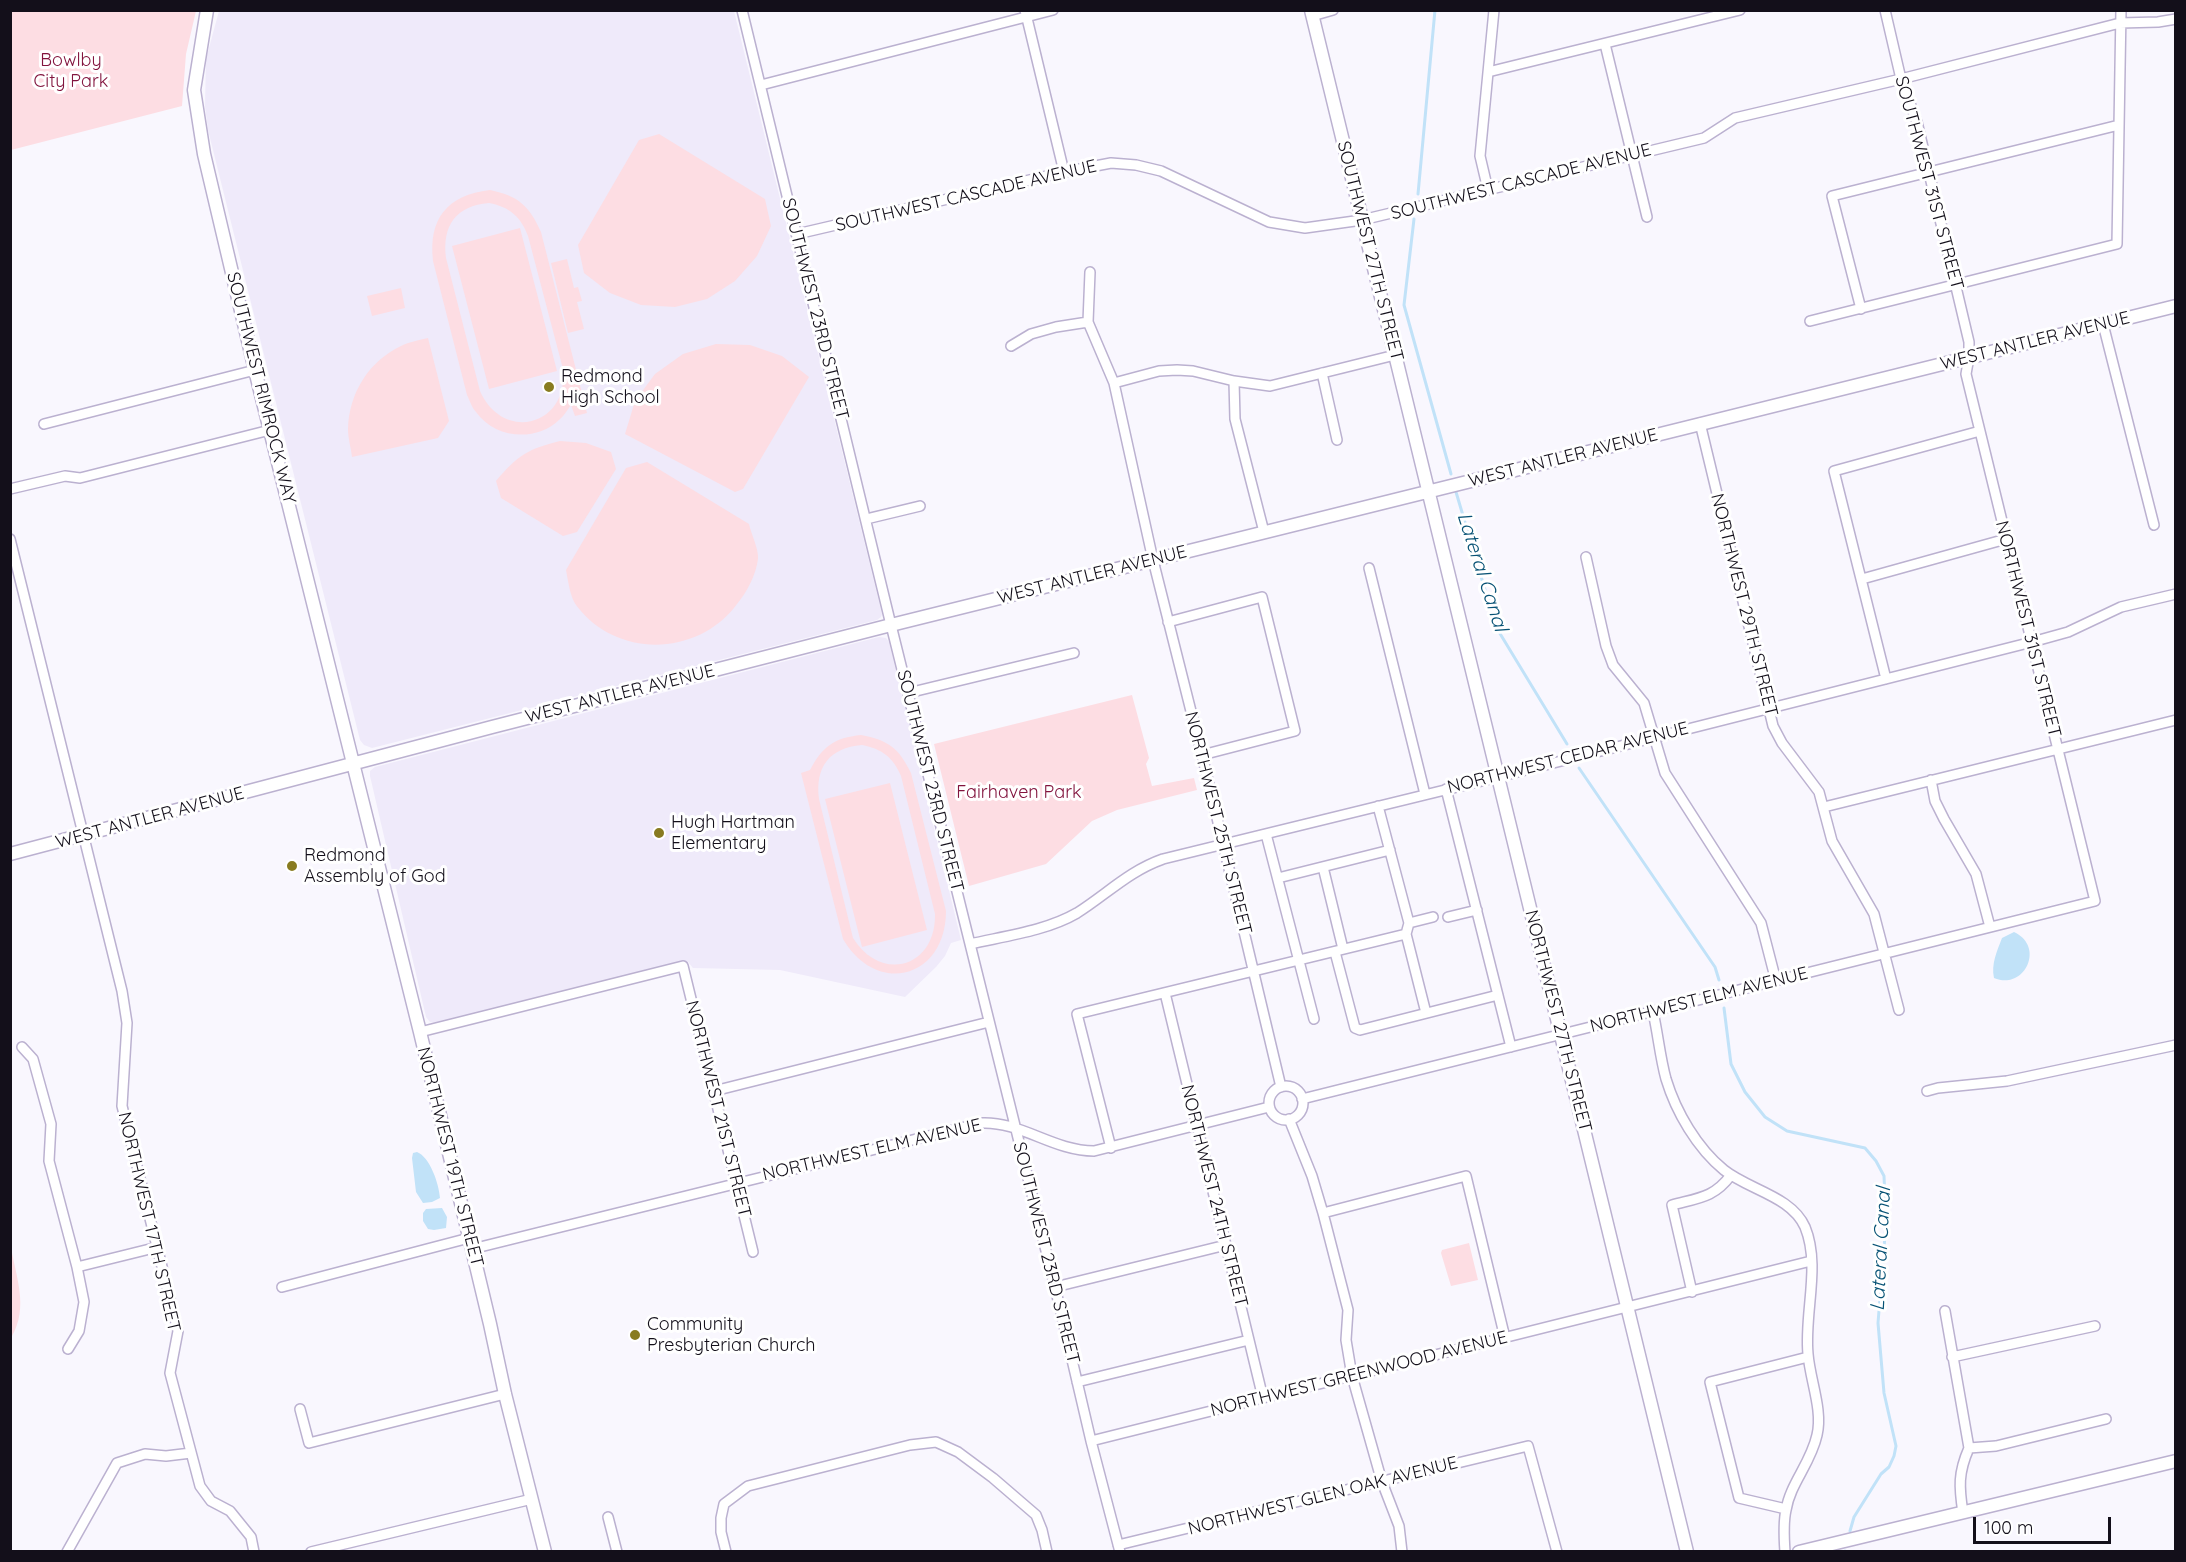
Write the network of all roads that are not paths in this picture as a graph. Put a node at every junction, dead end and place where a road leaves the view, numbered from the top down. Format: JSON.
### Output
{"nodes":[{"id":1,"x":207,"y":10,"type":"edge"},
{"id":2,"x":742,"y":10,"type":"edge"},
{"id":3,"x":1053,"y":10,"type":"edge"},
{"id":4,"x":1333,"y":10,"type":"edge"},
{"id":5,"x":1494,"y":10,"type":"edge"},
{"id":6,"x":1740,"y":10,"type":"edge"},
{"id":7,"x":1884,"y":10,"type":"edge"},
{"id":8,"x":2121,"y":10,"type":"edge"},
{"id":9,"x":1312,"y":13,"type":"edge"},
{"id":10,"x":1026,"y":14,"type":"edge"},
{"id":11,"x":2175,"y":19,"type":"edge"},
{"id":12,"x":2120,"y":23,"type":"junction"},
{"id":13,"x":1605,"y":44,"type":"junction"},
{"id":14,"x":1488,"y":72,"type":"junction"},
{"id":15,"x":1901,"y":80,"type":"junction"},
{"id":16,"x":761,"y":85,"type":"junction"},
{"id":17,"x":2119,"y":125,"type":"junction"},
{"id":18,"x":1632,"y":155,"type":"junction"},
{"id":19,"x":1064,"y":172,"type":"junction"},
{"id":20,"x":1928,"y":172,"type":"junction"},
{"id":21,"x":1488,"y":190,"type":"junction"},
{"id":22,"x":1647,"y":218,"type":"dead end"},
{"id":23,"x":1362,"y":220,"type":"junction"},
{"id":24,"x":797,"y":234,"type":"junction"},
{"id":25,"x":1090,"y":272,"type":"dead end"},
{"id":26,"x":1956,"y":285,"type":"junction"},
{"id":27,"x":2175,"y":306,"type":"edge"},
{"id":28,"x":1861,"y":309,"type":"junction"},
{"id":29,"x":1810,"y":321,"type":"dead end"},
{"id":30,"x":1088,"y":322,"type":"junction"},
{"id":31,"x":2103,"y":324,"type":"junction"},
{"id":32,"x":1011,"y":346,"type":"dead end"},
{"id":33,"x":1395,"y":355,"type":"junction"},
{"id":34,"x":1969,"y":357,"type":"junction"},
{"id":35,"x":255,"y":370,"type":"junction"},
{"id":36,"x":1322,"y":373,"type":"junction"},
{"id":37,"x":1234,"y":381,"type":"junction"},
{"id":38,"x":1114,"y":383,"type":"junction"},
{"id":39,"x":1700,"y":423,"type":"junction"},
{"id":40,"x":44,"y":424,"type":"dead end"},
{"id":41,"x":270,"y":430,"type":"junction"},
{"id":42,"x":1980,"y":431,"type":"junction"},
{"id":43,"x":1337,"y":440,"type":"dead end"},
{"id":44,"x":10,"y":489,"type":"edge"},
{"id":45,"x":1428,"y":491,"type":"junction"},
{"id":46,"x":920,"y":506,"type":"dead end"},
{"id":47,"x":866,"y":519,"type":"junction"},
{"id":48,"x":2154,"y":525,"type":"dead end"},
{"id":49,"x":1264,"y":532,"type":"junction"},
{"id":50,"x":10,"y":539,"type":"edge"},
{"id":51,"x":2006,"y":539,"type":"junction"},
{"id":52,"x":1586,"y":557,"type":"dead end"},
{"id":53,"x":1153,"y":560,"type":"junction"},
{"id":54,"x":1369,"y":568,"type":"dead end"},
{"id":55,"x":1863,"y":579,"type":"junction"},
{"id":56,"x":2175,"y":594,"type":"edge"},
{"id":57,"x":1168,"y":622,"type":"junction"},
{"id":58,"x":891,"y":625,"type":"junction"},
{"id":59,"x":2032,"y":642,"type":"junction"},
{"id":60,"x":1074,"y":653,"type":"dead end"},
{"id":61,"x":1886,"y":679,"type":"junction"},
{"id":62,"x":908,"y":693,"type":"junction"},
{"id":63,"x":1768,"y":708,"type":"junction"},
{"id":64,"x":2175,"y":720,"type":"edge"},
{"id":65,"x":1655,"y":737,"type":"junction"},
{"id":66,"x":2058,"y":748,"type":"junction"},
{"id":67,"x":1202,"y":755,"type":"junction"},
{"id":68,"x":354,"y":763,"type":"junction"},
{"id":69,"x":1498,"y":777,"type":"junction"},
{"id":70,"x":1931,"y":780,"type":"junction"},
{"id":71,"x":1446,"y":789,"type":"junction"},
{"id":72,"x":1425,"y":794,"type":"junction"},
{"id":73,"x":1378,"y":806,"type":"junction"},
{"id":74,"x":1824,"y":807,"type":"junction"},
{"id":75,"x":1266,"y":834,"type":"junction"},
{"id":76,"x":83,"y":835,"type":"junction"},
{"id":77,"x":1224,"y":844,"type":"junction"},
{"id":78,"x":1390,"y":850,"type":"junction"},
{"id":79,"x":10,"y":854,"type":"edge"},
{"id":80,"x":1323,"y":867,"type":"junction"},
{"id":81,"x":1278,"y":878,"type":"junction"},
{"id":82,"x":2095,"y":901,"type":"joint"},
{"id":83,"x":1477,"y":910,"type":"junction"},
{"id":84,"x":1432,"y":917,"type":"dead end"},
{"id":85,"x":1448,"y":917,"type":"dead end"},
{"id":86,"x":1409,"y":923,"type":"junction"},
{"id":87,"x":1989,"y":927,"type":"junction"},
{"id":88,"x":1406,"y":934,"type":"junction"},
{"id":89,"x":970,"y":944,"type":"junction"},
{"id":90,"x":1339,"y":950,"type":"junction"},
{"id":91,"x":1883,"y":954,"type":"junction"},
{"id":92,"x":1299,"y":960,"type":"junction"},
{"id":93,"x":1254,"y":972,"type":"junction"},
{"id":94,"x":1776,"y":981,"type":"junction"},
{"id":95,"x":1165,"y":993,"type":"junction"},
{"id":96,"x":1498,"y":995,"type":"junction"},
{"id":97,"x":1899,"y":1010,"type":"dead end"},
{"id":98,"x":1653,"y":1012,"type":"junction"},
{"id":99,"x":1426,"y":1013,"type":"junction"},
{"id":100,"x":1314,"y":1019,"type":"dead end"},
{"id":101,"x":989,"y":1022,"type":"junction"},
{"id":102,"x":420,"y":1032,"type":"junction"},
{"id":103,"x":1561,"y":1035,"type":"junction"},
{"id":104,"x":2175,"y":1045,"type":"edge"},
{"id":105,"x":22,"y":1047,"type":"dead end"},
{"id":106,"x":1511,"y":1047,"type":"junction"},
{"id":107,"x":1281,"y":1087,"type":"junction"},
{"id":108,"x":714,"y":1091,"type":"junction"},
{"id":109,"x":1927,"y":1091,"type":"dead end"},
{"id":110,"x":1302,"y":1099,"type":"junction"},
{"id":111,"x":1269,"y":1107,"type":"junction"},
{"id":112,"x":1289,"y":1119,"type":"junction"},
{"id":113,"x":1197,"y":1126,"type":"junction"},
{"id":114,"x":1014,"y":1127,"type":"junction"},
{"id":115,"x":1111,"y":1148,"type":"junction"},
{"id":116,"x":1731,"y":1174,"type":"junction"},
{"id":117,"x":736,"y":1183,"type":"junction"},
{"id":118,"x":1323,"y":1213,"type":"junction"},
{"id":119,"x":471,"y":1243,"type":"junction"},
{"id":120,"x":1226,"y":1245,"type":"junction"},
{"id":121,"x":158,"y":1247,"type":"junction"},
{"id":122,"x":753,"y":1252,"type":"dead end"},
{"id":123,"x":1811,"y":1261,"type":"junction"},
{"id":124,"x":77,"y":1267,"type":"junction"},
{"id":125,"x":282,"y":1287,"type":"dead end"},
{"id":126,"x":1055,"y":1287,"type":"junction"},
{"id":127,"x":1692,"y":1292,"type":"junction"},
{"id":128,"x":1628,"y":1307,"type":"junction"},
{"id":129,"x":1946,"y":1311,"type":"dead end"},
{"id":130,"x":2095,"y":1326,"type":"dead end"},
{"id":131,"x":1505,"y":1338,"type":"junction"},
{"id":132,"x":1249,"y":1340,"type":"junction"},
{"id":133,"x":68,"y":1349,"type":"dead end"},
{"id":134,"x":1808,"y":1357,"type":"junction"},
{"id":135,"x":1953,"y":1357,"type":"junction"},
{"id":136,"x":1352,"y":1376,"type":"junction"},
{"id":137,"x":1077,"y":1382,"type":"junction"},
{"id":138,"x":505,"y":1394,"type":"junction"},
{"id":139,"x":1263,"y":1398,"type":"junction"},
{"id":140,"x":300,"y":1409,"type":"dead end"},
{"id":141,"x":2106,"y":1419,"type":"dead end"},
{"id":142,"x":1090,"y":1441,"type":"junction"},
{"id":143,"x":1969,"y":1448,"type":"junction"},
{"id":144,"x":191,"y":1453,"type":"junction"},
{"id":145,"x":2175,"y":1461,"type":"edge"},
{"id":146,"x":1382,"y":1482,"type":"junction"},
{"id":147,"x":532,"y":1499,"type":"junction"},
{"id":148,"x":1786,"y":1509,"type":"junction"},
{"id":149,"x":1963,"y":1513,"type":"junction"},
{"id":150,"x":608,"y":1517,"type":"dead end"},
{"id":151,"x":1119,"y":1548,"type":"edge"},
{"id":152,"x":67,"y":1551,"type":"edge"},
{"id":153,"x":254,"y":1551,"type":"edge"},
{"id":154,"x":311,"y":1551,"type":"edge"},
{"id":155,"x":545,"y":1551,"type":"edge"},
{"id":156,"x":616,"y":1551,"type":"edge"},
{"id":157,"x":726,"y":1551,"type":"edge"},
{"id":158,"x":1047,"y":1551,"type":"edge"},
{"id":159,"x":1402,"y":1551,"type":"edge"},
{"id":160,"x":1557,"y":1551,"type":"edge"},
{"id":161,"x":1687,"y":1551,"type":"edge"},
{"id":162,"x":1785,"y":1551,"type":"edge"},
{"id":163,"x":1799,"y":1551,"type":"edge"}],
"edges":[{"from":1,"to":35,"type":"street","name":"SOUTHWEST RIMROCK WAY"},
{"from":2,"to":16,"type":"street","name":"SOUTHWEST 23RD STREET"},
{"from":3,"to":10,"type":"street"},
{"from":4,"to":9,"type":"street"},
{"from":5,"to":14,"type":"street"},
{"from":6,"to":13,"type":"street"},
{"from":7,"to":15,"type":"street","name":"SOUTHWEST 31ST STREET"},
{"from":8,"to":12,"type":"street"},
{"from":9,"to":23,"type":"street","name":"SOUTHWEST 27TH STREET"},
{"from":10,"to":16,"type":"street"},
{"from":10,"to":19,"type":"street"},
{"from":11,"to":12,"type":"street","name":"SOUTHWEST CASCADE AVENUE"},
{"from":12,"to":15,"type":"street","name":"SOUTHWEST CASCADE AVENUE"},
{"from":12,"to":17,"type":"street"},
{"from":13,"to":14,"type":"street"},
{"from":13,"to":18,"type":"street"},
{"from":14,"to":21,"type":"street"},
{"from":15,"to":18,"type":"street","name":"SOUTHWEST CASCADE AVENUE"},
{"from":15,"to":20,"type":"street","name":"SOUTHWEST 31ST STREET"},
{"from":16,"to":24,"type":"street","name":"SOUTHWEST 23RD STREET"},
{"from":17,"to":20,"type":"street"},
{"from":17,"to":26,"type":"street"},
{"from":18,"to":21,"type":"street","name":"SOUTHWEST CASCADE AVENUE"},
{"from":18,"to":22,"type":"street"},
{"from":19,"to":23,"type":"street","name":"SOUTHWEST CASCADE AVENUE"},
{"from":19,"to":24,"type":"street","name":"SOUTHWEST CASCADE AVENUE"},
{"from":20,"to":26,"type":"street","name":"SOUTHWEST 31ST STREET"},
{"from":20,"to":28,"type":"street"},
{"from":21,"to":23,"type":"street","name":"SOUTHWEST CASCADE AVENUE"},
{"from":23,"to":33,"type":"street","name":"SOUTHWEST 27TH STREET"},
{"from":24,"to":47,"type":"street","name":"SOUTHWEST 23RD STREET"},
{"from":25,"to":30,"type":"street"},
{"from":26,"to":28,"type":"street"},
{"from":26,"to":34,"type":"street","name":"SOUTHWEST 31ST STREET"},
{"from":27,"to":31,"type":"street","name":"WEST ANTLER AVENUE"},
{"from":28,"to":29,"type":"street"},
{"from":30,"to":32,"type":"street"},
{"from":30,"to":38,"type":"street","name":"NORTHWEST 25TH STREET"},
{"from":31,"to":34,"type":"street","name":"WEST ANTLER AVENUE"},
{"from":31,"to":48,"type":"street"},
{"from":33,"to":36,"type":"street"},
{"from":33,"to":45,"type":"street","name":"SOUTHWEST 27TH STREET"},
{"from":34,"to":39,"type":"street","name":"WEST ANTLER AVENUE"},
{"from":34,"to":42,"type":"street","name":"NORTHWEST 31ST STREET"},
{"from":35,"to":40,"type":"street"},
{"from":35,"to":41,"type":"street","name":"SOUTHWEST RIMROCK WAY"},
{"from":36,"to":37,"type":"street"},
{"from":36,"to":43,"type":"street"},
{"from":37,"to":38,"type":"street"},
{"from":37,"to":49,"type":"street"},
{"from":38,"to":53,"type":"street","name":"NORTHWEST 25TH STREET"},
{"from":39,"to":45,"type":"street","name":"WEST ANTLER AVENUE"},
{"from":39,"to":63,"type":"street","name":"NORTHWEST 29TH STREET"},
{"from":41,"to":44,"type":"street"},
{"from":41,"to":68,"type":"street","name":"SOUTHWEST RIMROCK WAY"},
{"from":42,"to":51,"type":"street","name":"NORTHWEST 31ST STREET"},
{"from":42,"to":55,"type":"street"},
{"from":45,"to":49,"type":"street","name":"WEST ANTLER AVENUE"},
{"from":45,"to":69,"type":"street","name":"NORTHWEST 27TH STREET"},
{"from":46,"to":47,"type":"street"},
{"from":47,"to":58,"type":"street","name":"SOUTHWEST 23RD STREET"},
{"from":49,"to":53,"type":"street","name":"WEST ANTLER AVENUE"},
{"from":50,"to":76,"type":"street","name":"NORTHWEST 17TH STREET"},
{"from":51,"to":55,"type":"street"},
{"from":51,"to":59,"type":"street","name":"NORTHWEST 31ST STREET"},
{"from":52,"to":65,"type":"street"},
{"from":53,"to":57,"type":"street","name":"NORTHWEST 25TH STREET"},
{"from":53,"to":58,"type":"street","name":"WEST ANTLER AVENUE"},
{"from":54,"to":72,"type":"street"},
{"from":55,"to":61,"type":"street"},
{"from":56,"to":59,"type":"street","name":"NORTHWEST CEDAR AVENUE"},
{"from":57,"to":67,"type":"street","name":"NORTHWEST 25TH STREET"},
{"from":57,"to":67,"type":"street"},
{"from":58,"to":62,"type":"street","name":"SOUTHWEST 23RD STREET"},
{"from":58,"to":68,"type":"street","name":"WEST ANTLER AVENUE"},
{"from":59,"to":61,"type":"street","name":"NORTHWEST CEDAR AVENUE"},
{"from":59,"to":66,"type":"street","name":"NORTHWEST 31ST STREET"},
{"from":60,"to":62,"type":"street"},
{"from":61,"to":63,"type":"street","name":"NORTHWEST CEDAR AVENUE"},
{"from":62,"to":89,"type":"street","name":"SOUTHWEST 23RD STREET"},
{"from":63,"to":65,"type":"street","name":"NORTHWEST CEDAR AVENUE"},
{"from":63,"to":74,"type":"street","name":"NORTHWEST 29TH STREET"},
{"from":64,"to":66,"type":"street"},
{"from":65,"to":69,"type":"street","name":"NORTHWEST CEDAR AVENUE"},
{"from":65,"to":94,"type":"street"},
{"from":66,"to":70,"type":"street"},
{"from":66,"to":82,"type":"street","name":"NORTHWEST 31ST STREET"},
{"from":67,"to":77,"type":"street","name":"NORTHWEST 25TH STREET"},
{"from":68,"to":76,"type":"street","name":"WEST ANTLER AVENUE"},
{"from":68,"to":102,"type":"street","name":"NORTHWEST 19TH STREET"},
{"from":69,"to":71,"type":"street","name":"NORTHWEST CEDAR AVENUE"},
{"from":69,"to":103,"type":"street","name":"NORTHWEST 27TH STREET"},
{"from":70,"to":74,"type":"street"},
{"from":70,"to":87,"type":"street"},
{"from":71,"to":72,"type":"street","name":"NORTHWEST CEDAR AVENUE"},
{"from":71,"to":83,"type":"street"},
{"from":72,"to":73,"type":"street","name":"NORTHWEST CEDAR AVENUE"},
{"from":73,"to":75,"type":"street","name":"NORTHWEST CEDAR AVENUE"},
{"from":73,"to":78,"type":"street"},
{"from":74,"to":91,"type":"street","name":"NORTHWEST 29TH STREET"},
{"from":75,"to":77,"type":"street","name":"NORTHWEST CEDAR AVENUE"},
{"from":75,"to":81,"type":"street"},
{"from":76,"to":79,"type":"street","name":"WEST ANTLER AVENUE"},
{"from":76,"to":121,"type":"street","name":"NORTHWEST 17TH STREET"},
{"from":77,"to":89,"type":"street","name":"NORTHWEST CEDAR AVENUE"},
{"from":77,"to":93,"type":"street","name":"NORTHWEST 25TH STREET"},
{"from":78,"to":80,"type":"street"},
{"from":78,"to":86,"type":"street"},
{"from":80,"to":81,"type":"street"},
{"from":80,"to":90,"type":"street"},
{"from":81,"to":92,"type":"street"},
{"from":82,"to":87,"type":"street","name":"NORTHWEST ELM AVENUE"},
{"from":83,"to":85,"type":"street"},
{"from":83,"to":96,"type":"street"},
{"from":84,"to":86,"type":"street"},
{"from":86,"to":88,"type":"street"},
{"from":87,"to":91,"type":"street","name":"NORTHWEST ELM AVENUE"},
{"from":88,"to":90,"type":"street"},
{"from":88,"to":99,"type":"street"},
{"from":89,"to":101,"type":"street","name":"SOUTHWEST 23RD STREET"},
{"from":90,"to":92,"type":"street"},
{"from":90,"to":99,"type":"street"},
{"from":91,"to":94,"type":"street","name":"NORTHWEST ELM AVENUE"},
{"from":91,"to":97,"type":"street","name":"NORTHWEST 29TH STREET"},
{"from":92,"to":93,"type":"street"},
{"from":92,"to":100,"type":"street"},
{"from":93,"to":95,"type":"street"},
{"from":93,"to":107,"type":"street","name":"NORTHWEST 25TH STREET"},
{"from":94,"to":98,"type":"street","name":"NORTHWEST ELM AVENUE"},
{"from":95,"to":113,"type":"street","name":"NORTHWEST 24TH STREET"},
{"from":95,"to":115,"type":"street"},
{"from":96,"to":99,"type":"street"},
{"from":96,"to":106,"type":"street"},
{"from":98,"to":103,"type":"street","name":"NORTHWEST ELM AVENUE"},
{"from":98,"to":116,"type":"street"},
{"from":101,"to":108,"type":"street"},
{"from":101,"to":114,"type":"street","name":"SOUTHWEST 23RD STREET"},
{"from":102,"to":108,"type":"street","name":"NORTHWEST 21ST STREET"},
{"from":102,"to":119,"type":"street","name":"NORTHWEST 19TH STREET"},
{"from":103,"to":106,"type":"street","name":"NORTHWEST ELM AVENUE"},
{"from":103,"to":128,"type":"street","name":"NORTHWEST 27TH STREET"},
{"from":104,"to":109,"type":"street"},
{"from":105,"to":124,"type":"street"},
{"from":106,"to":110,"type":"street","name":"NORTHWEST ELM AVENUE"},
{"from":107,"to":110,"type":"street"},
{"from":107,"to":111,"type":"street"},
{"from":108,"to":117,"type":"street","name":"NORTHWEST 21ST STREET"},
{"from":110,"to":112,"type":"street"},
{"from":111,"to":112,"type":"street"},
{"from":111,"to":113,"type":"street","name":"NORTHWEST ELM AVENUE"},
{"from":112,"to":118,"type":"street"},
{"from":113,"to":115,"type":"street","name":"NORTHWEST ELM AVENUE"},
{"from":113,"to":120,"type":"street","name":"NORTHWEST 24TH STREET"},
{"from":114,"to":115,"type":"street","name":"NORTHWEST ELM AVENUE"},
{"from":114,"to":117,"type":"street","name":"NORTHWEST ELM AVENUE"},
{"from":114,"to":126,"type":"street","name":"SOUTHWEST 23RD STREET"},
{"from":116,"to":123,"type":"street"},
{"from":116,"to":127,"type":"street"},
{"from":117,"to":119,"type":"street","name":"NORTHWEST ELM AVENUE"},
{"from":117,"to":122,"type":"street","name":"NORTHWEST 21ST STREET"},
{"from":118,"to":131,"type":"street"},
{"from":118,"to":136,"type":"street"},
{"from":119,"to":125,"type":"street","name":"NORTHWEST ELM AVENUE"},
{"from":119,"to":138,"type":"street","name":"NORTHWEST 19TH STREET"},
{"from":120,"to":126,"type":"street"},
{"from":120,"to":132,"type":"street","name":"NORTHWEST 24TH STREET"},
{"from":121,"to":124,"type":"street"},
{"from":121,"to":144,"type":"street","name":"NORTHWEST 17TH STREET"},
{"from":123,"to":127,"type":"street","name":"NORTHWEST GREENWOOD AVENUE"},
{"from":123,"to":134,"type":"street"},
{"from":124,"to":133,"type":"street"},
{"from":126,"to":137,"type":"street","name":"SOUTHWEST 23RD STREET"},
{"from":127,"to":128,"type":"street","name":"NORTHWEST GREENWOOD AVENUE"},
{"from":128,"to":131,"type":"street","name":"NORTHWEST GREENWOOD AVENUE"},
{"from":128,"to":161,"type":"street","name":"NORTHWEST 27TH STREET"},
{"from":129,"to":135,"type":"street"},
{"from":130,"to":135,"type":"street"},
{"from":131,"to":136,"type":"street","name":"NORTHWEST GREENWOOD AVENUE"},
{"from":132,"to":137,"type":"street"},
{"from":132,"to":139,"type":"street","name":"NORTHWEST 24TH STREET"},
{"from":134,"to":148,"type":"street"},
{"from":134,"to":148,"type":"street"},
{"from":135,"to":143,"type":"street"},
{"from":136,"to":139,"type":"street","name":"NORTHWEST GREENWOOD AVENUE"},
{"from":136,"to":146,"type":"street"},
{"from":137,"to":142,"type":"street","name":"SOUTHWEST 23RD STREET"},
{"from":138,"to":140,"type":"street"},
{"from":138,"to":147,"type":"street","name":"NORTHWEST 19TH STREET"},
{"from":139,"to":142,"type":"street","name":"NORTHWEST GREENWOOD AVENUE"},
{"from":141,"to":143,"type":"street"},
{"from":142,"to":151,"type":"street","name":"SOUTHWEST 23RD STREET"},
{"from":143,"to":149,"type":"street"},
{"from":144,"to":152,"type":"street"},
{"from":144,"to":153,"type":"street","name":"NORTHWEST 17TH STREET"},
{"from":145,"to":149,"type":"street"},
{"from":146,"to":151,"type":"street","name":"NORTHWEST GLEN OAK AVENUE"},
{"from":146,"to":159,"type":"street"},
{"from":146,"to":160,"type":"street","name":"NORTHWEST GLEN OAK AVENUE"},
{"from":147,"to":154,"type":"street"},
{"from":147,"to":155,"type":"street","name":"NORTHWEST 19TH STREET"},
{"from":148,"to":162,"type":"street"},
{"from":149,"to":163,"type":"street"},
{"from":150,"to":156,"type":"street"},
{"from":157,"to":158,"type":"street"}]}
